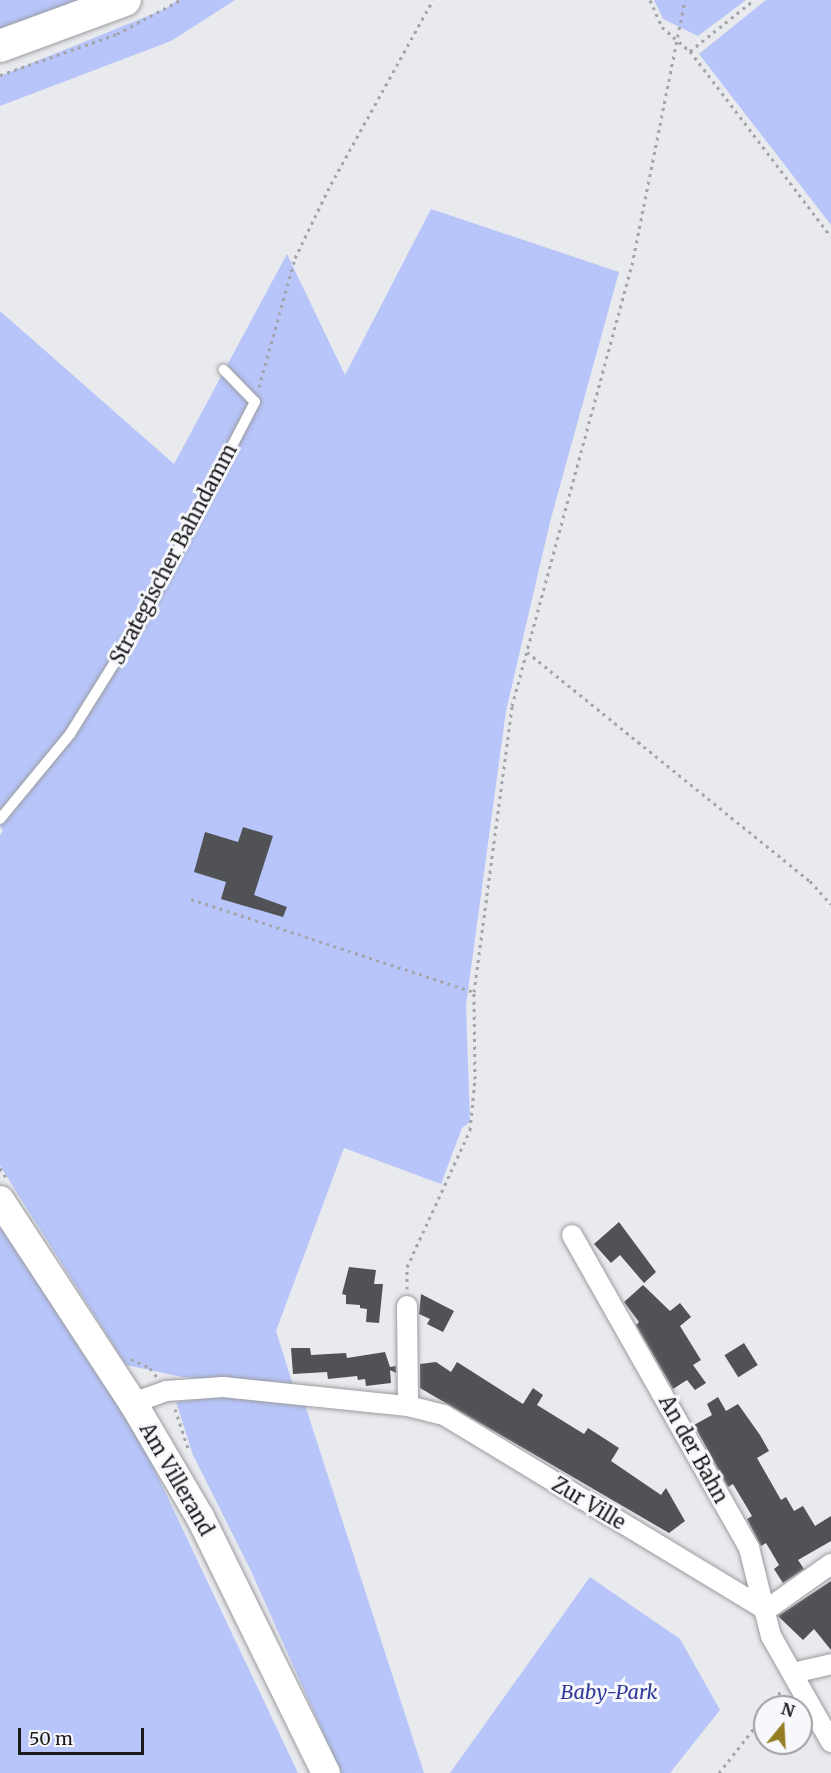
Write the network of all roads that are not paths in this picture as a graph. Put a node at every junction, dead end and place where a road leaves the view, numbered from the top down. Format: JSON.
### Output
{"nodes":[{"id":1,"x":125,"y":0,"type":"edge"},
{"id":2,"x":0,"y":46,"type":"edge"},
{"id":3,"x":224,"y":370,"type":"dead end"},
{"id":4,"x":0,"y":819,"type":"edge"},
{"id":5,"x":0,"y":1200,"type":"edge"},
{"id":6,"x":572,"y":1235,"type":"dead end"},
{"id":7,"x":407,"y":1306,"type":"road end"},
{"id":8,"x":133,"y":1403,"type":"junction"},
{"id":9,"x":408,"y":1406,"type":"junction"},
{"id":10,"x":831,"y":1564,"type":"edge"},
{"id":11,"x":765,"y":1610,"type":"junction"},
{"id":12,"x":831,"y":1664,"type":"edge"},
{"id":13,"x":794,"y":1673,"type":"junction"},
{"id":14,"x":831,"y":1742,"type":"edge"},
{"id":15,"x":326,"y":1773,"type":"edge"}],
"edges":[{"from":1,"to":2,"type":"main road"},
{"from":3,"to":4,"type":"lane","name":"Strategischer Bahndamm"},
{"from":5,"to":8,"type":"main road","name":"Am Villerand"},
{"from":6,"to":11,"type":"street","name":"An der Bahn"},
{"from":7,"to":9,"type":"street"},
{"from":8,"to":9,"type":"street","name":"Zur Ville"},
{"from":8,"to":15,"type":"main road","name":"Am Villerand"},
{"from":9,"to":11,"type":"street","name":"Zur Ville"},
{"from":10,"to":11,"type":"street"},
{"from":11,"to":13,"type":"street","name":"An der Bahn"},
{"from":12,"to":13,"type":"street"},
{"from":13,"to":14,"type":"street","name":"An der Bahn"}]}
